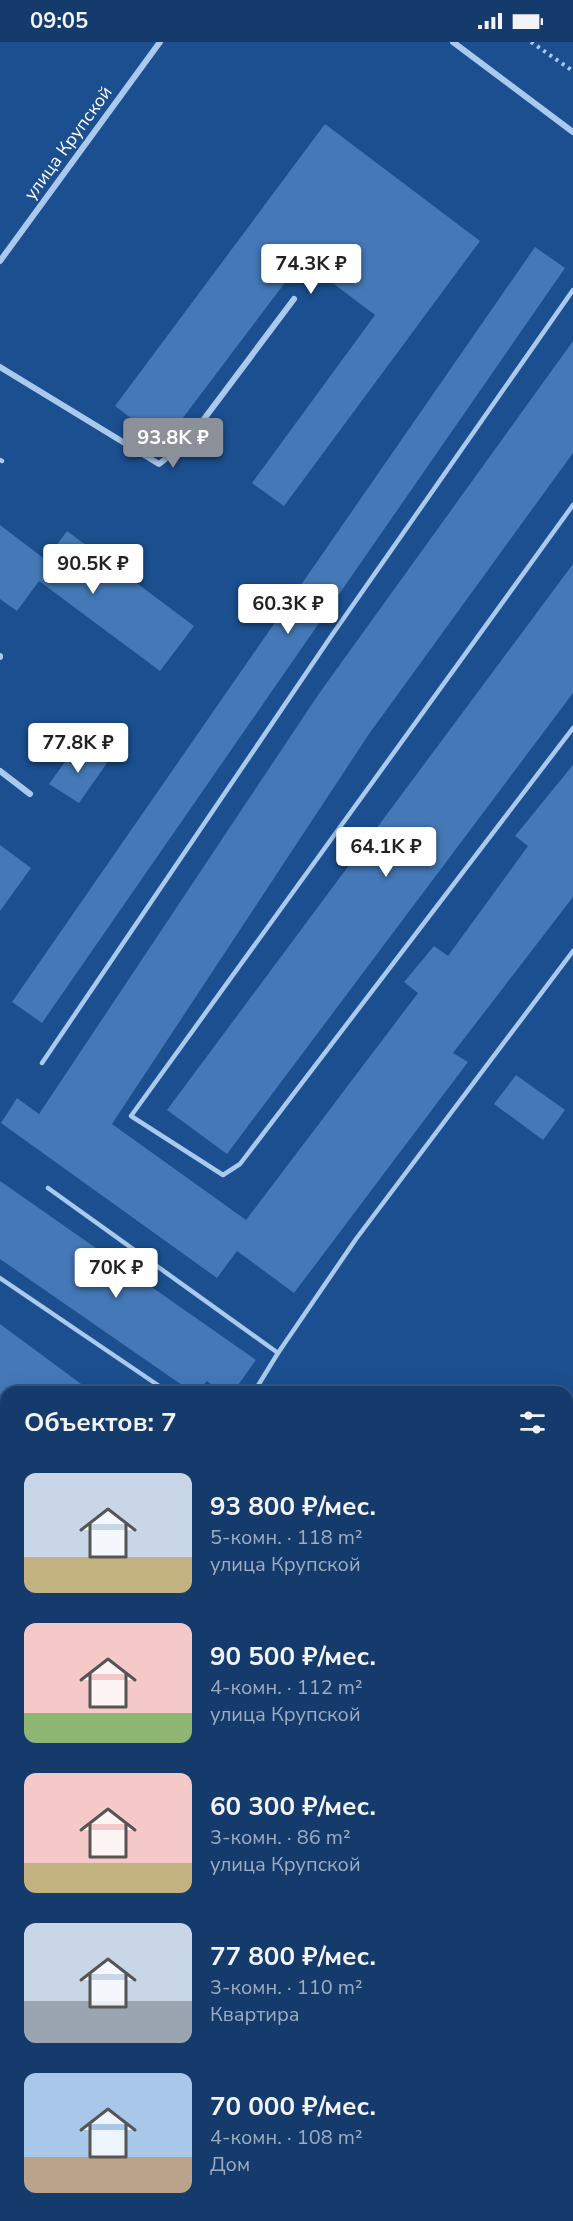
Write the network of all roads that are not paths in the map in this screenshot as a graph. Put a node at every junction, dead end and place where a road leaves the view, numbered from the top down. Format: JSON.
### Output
{"nodes":[{"id":1,"x":160,"y":42,"type":"edge"},
{"id":2,"x":453,"y":42,"type":"edge"},
{"id":3,"x":573,"y":132,"type":"edge"},
{"id":4,"x":0,"y":261,"type":"edge"},
{"id":5,"x":573,"y":290,"type":"edge"},
{"id":6,"x":294,"y":299,"type":"dead end"},
{"id":7,"x":0,"y":367,"type":"edge"},
{"id":8,"x":573,"y":505,"type":"edge"},
{"id":9,"x":573,"y":729,"type":"edge"},
{"id":10,"x":0,"y":771,"type":"edge"},
{"id":11,"x":30,"y":794,"type":"dead end"},
{"id":12,"x":573,"y":953,"type":"edge"},
{"id":13,"x":42,"y":1063,"type":"dead end"},
{"id":14,"x":48,"y":1188,"type":"dead end"},
{"id":15,"x":0,"y":1278,"type":"edge"},
{"id":16,"x":278,"y":1353,"type":"junction"},
{"id":17,"x":159,"y":1386,"type":"edge"},
{"id":18,"x":258,"y":1386,"type":"edge"}],
"edges":[{"from":1,"to":4,"type":"street","name":"улица Крупской"},
{"from":2,"to":3,"type":"street"},
{"from":5,"to":13,"type":"lane"},
{"from":6,"to":7,"type":"street"},
{"from":8,"to":9,"type":"lane"},
{"from":10,"to":11,"type":"street"},
{"from":12,"to":16,"type":"lane"},
{"from":14,"to":16,"type":"lane"},
{"from":15,"to":17,"type":"lane"},
{"from":16,"to":18,"type":"lane"}]}
